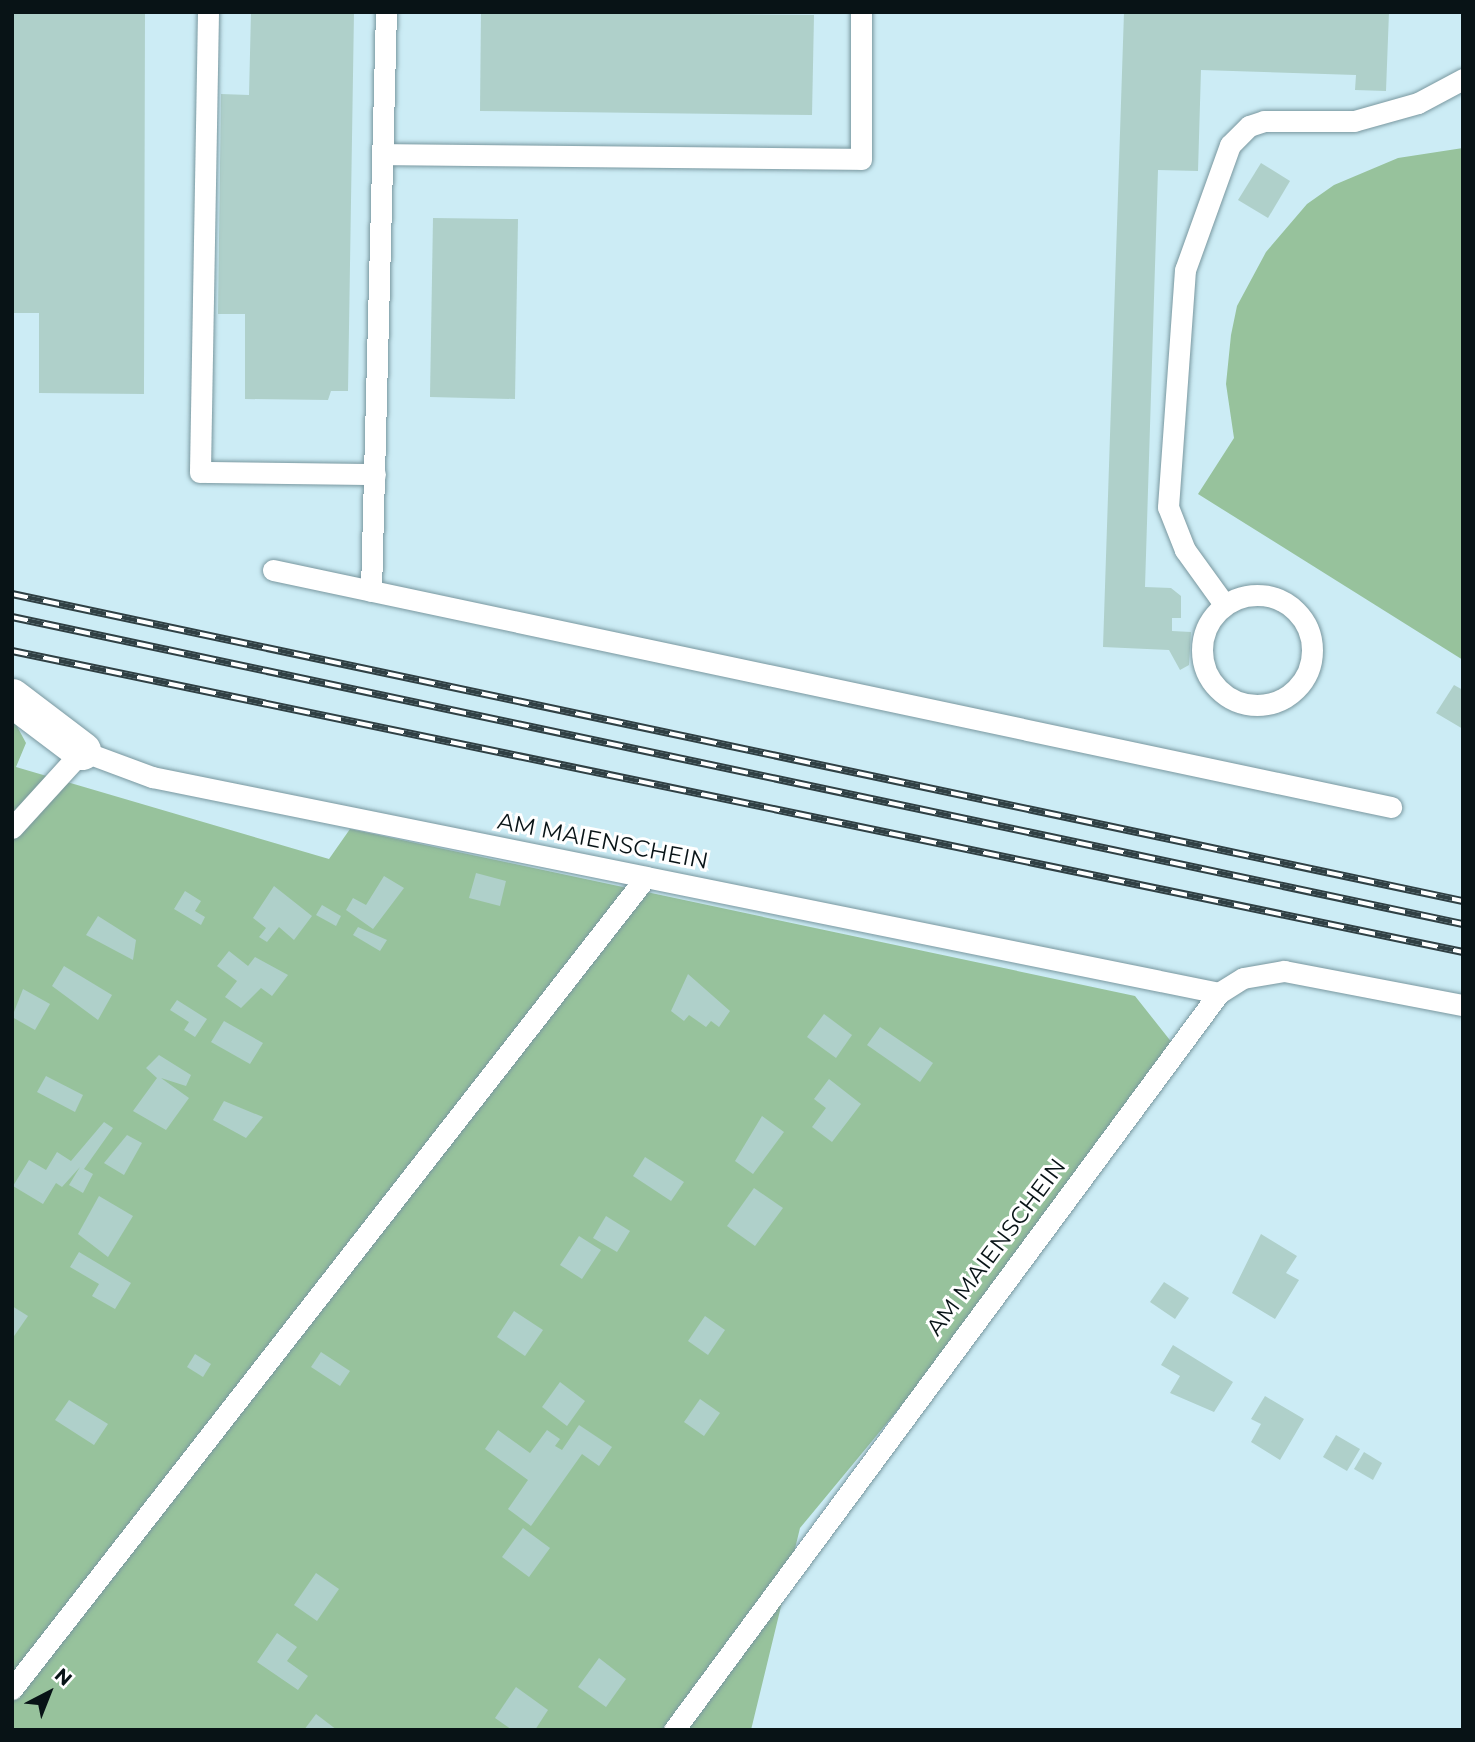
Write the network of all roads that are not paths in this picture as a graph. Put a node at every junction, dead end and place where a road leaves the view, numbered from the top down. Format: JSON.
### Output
{"nodes":[{"id":1,"x":208,"y":12,"type":"edge"},
{"id":2,"x":386,"y":12,"type":"edge"},
{"id":3,"x":861,"y":12,"type":"edge"},
{"id":4,"x":1463,"y":79,"type":"edge"},
{"id":5,"x":383,"y":154,"type":"junction"},
{"id":6,"x":375,"y":474,"type":"junction"},
{"id":7,"x":273,"y":570,"type":"dead end"},
{"id":8,"x":372,"y":591,"type":"junction"},
{"id":9,"x":1224,"y":604,"type":"junction"},
{"id":10,"x":12,"y":698,"type":"edge"},
{"id":11,"x":82,"y":751,"type":"junction"},
{"id":12,"x":1391,"y":807,"type":"dead end"},
{"id":13,"x":12,"y":828,"type":"edge"},
{"id":14,"x":646,"y":877,"type":"junction"},
{"id":15,"x":1219,"y":993,"type":"junction"},
{"id":16,"x":1463,"y":1005,"type":"edge"},
{"id":17,"x":12,"y":1689,"type":"edge"},
{"id":18,"x":674,"y":1730,"type":"edge"}],
"edges":[{"from":1,"to":6,"type":"lane"},
{"from":2,"to":5,"type":"lane"},
{"from":3,"to":5,"type":"lane"},
{"from":4,"to":9,"type":"lane"},
{"from":5,"to":6,"type":"lane"},
{"from":6,"to":8,"type":"lane"},
{"from":7,"to":8,"type":"lane"},
{"from":8,"to":12,"type":"lane"},
{"from":9,"to":9,"type":"lane"},
{"from":10,"to":11,"type":"street"},
{"from":11,"to":13,"type":"lane"},
{"from":11,"to":14,"type":"lane","name":"AM MAIENSCHEIN"},
{"from":14,"to":15,"type":"lane","name":"AM MAIENSCHEIN"},
{"from":14,"to":17,"type":"lane"},
{"from":15,"to":16,"type":"lane","name":"AM MAIENSCHEIN"},
{"from":15,"to":18,"type":"lane","name":"AM MAIENSCHEIN"}]}
